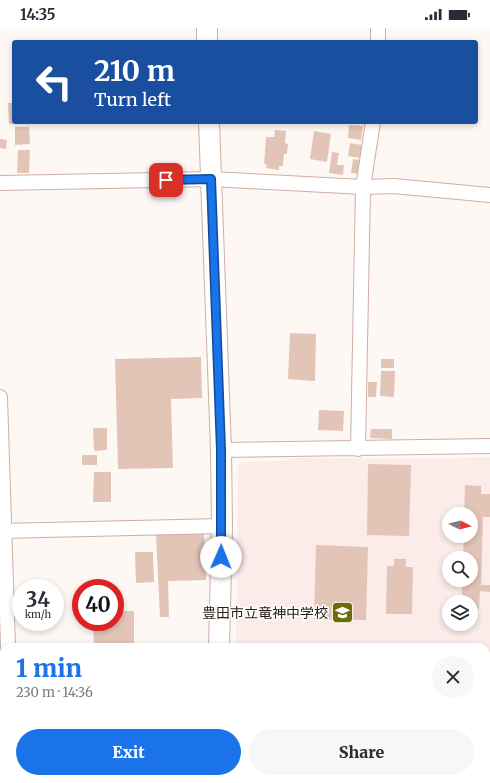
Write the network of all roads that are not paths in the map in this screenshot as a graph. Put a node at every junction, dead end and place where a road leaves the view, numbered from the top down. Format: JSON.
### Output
{"nodes":[{"id":1,"x":207,"y":28,"type":"edge"},
{"id":2,"x":378,"y":28,"type":"edge"},
{"id":3,"x":207,"y":40,"type":"edge"},
{"id":4,"x":378,"y":40,"type":"edge"},
{"id":5,"x":209,"y":124,"type":"edge"},
{"id":6,"x":373,"y":124,"type":"edge"},
{"id":7,"x":211,"y":179,"type":"junction"},
{"id":8,"x":0,"y":183,"type":"edge"},
{"id":9,"x":363,"y":187,"type":"junction"},
{"id":10,"x":490,"y":195,"type":"edge"},
{"id":11,"x":0,"y":397,"type":"edge"},
{"id":12,"x":490,"y":446,"type":"edge"},
{"id":13,"x":358,"y":449,"type":"junction"},
{"id":14,"x":221,"y":450,"type":"junction"},
{"id":15,"x":222,"y":526,"type":"junction"},
{"id":16,"x":2,"y":531,"type":"edge"},
{"id":17,"x":8,"y":643,"type":"edge"},
{"id":18,"x":219,"y":643,"type":"edge"}],
"edges":[{"from":1,"to":3,"type":"street"},
{"from":2,"to":4,"type":"street"},
{"from":5,"to":7,"type":"street"},
{"from":6,"to":9,"type":"street"},
{"from":7,"to":8,"type":"street"},
{"from":7,"to":9,"type":"street"},
{"from":7,"to":14,"type":"street"},
{"from":9,"to":10,"type":"street"},
{"from":9,"to":13,"type":"street"},
{"from":11,"to":16,"type":"street"},
{"from":12,"to":13,"type":"street"},
{"from":13,"to":14,"type":"street"},
{"from":14,"to":15,"type":"street"},
{"from":15,"to":16,"type":"street"},
{"from":15,"to":18,"type":"street"},
{"from":16,"to":17,"type":"street"}]}
